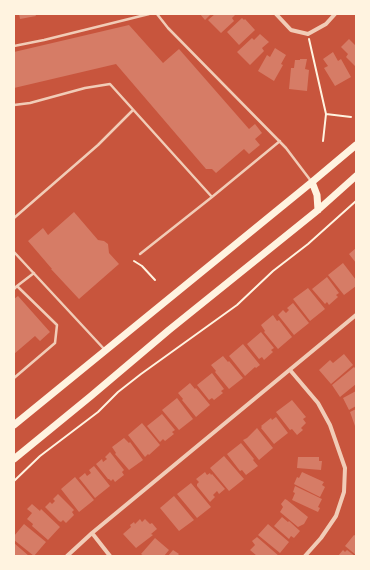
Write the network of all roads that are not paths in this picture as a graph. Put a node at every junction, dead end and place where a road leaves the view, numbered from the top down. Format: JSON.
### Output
{"nodes":[{"id":1,"x":149,"y":14,"type":"edge"},
{"id":2,"x":157,"y":14,"type":"edge"},
{"id":3,"x":276,"y":14,"type":"edge"},
{"id":4,"x":335,"y":14,"type":"edge"},
{"id":5,"x":14,"y":46,"type":"edge"},
{"id":6,"x":14,"y":105,"type":"edge"},
{"id":7,"x":133,"y":110,"type":"junction"},
{"id":8,"x":280,"y":141,"type":"junction"},
{"id":9,"x":356,"y":145,"type":"edge"},
{"id":10,"x":356,"y":176,"type":"edge"},
{"id":11,"x":312,"y":182,"type":"junction"},
{"id":12,"x":212,"y":197,"type":"junction"},
{"id":13,"x":318,"y":210,"type":"junction"},
{"id":14,"x":14,"y":218,"type":"edge"},
{"id":15,"x":14,"y":252,"type":"edge"},
{"id":16,"x":140,"y":254,"type":"dead end"},
{"id":17,"x":34,"y":273,"type":"junction"},
{"id":18,"x":17,"y":286,"type":"junction"},
{"id":19,"x":14,"y":289,"type":"edge"},
{"id":20,"x":356,"y":315,"type":"edge"},
{"id":21,"x":105,"y":350,"type":"junction"},
{"id":22,"x":290,"y":370,"type":"junction"},
{"id":23,"x":14,"y":378,"type":"edge"},
{"id":24,"x":14,"y":425,"type":"edge"},
{"id":25,"x":14,"y":459,"type":"edge"},
{"id":26,"x":92,"y":533,"type":"junction"},
{"id":27,"x":67,"y":556,"type":"edge"},
{"id":28,"x":110,"y":556,"type":"edge"},
{"id":29,"x":305,"y":556,"type":"edge"}],
"edges":[{"from":1,"to":5,"type":"lane"},
{"from":2,"to":8,"type":"lane"},
{"from":3,"to":4,"type":"street"},
{"from":6,"to":7,"type":"lane"},
{"from":7,"to":12,"type":"lane"},
{"from":7,"to":14,"type":"lane"},
{"from":8,"to":11,"type":"lane"},
{"from":8,"to":12,"type":"lane"},
{"from":9,"to":11,"type":"main road"},
{"from":10,"to":13,"type":"main road"},
{"from":11,"to":13,"type":"main road"},
{"from":11,"to":21,"type":"main road"},
{"from":12,"to":16,"type":"lane"},
{"from":13,"to":25,"type":"main road"},
{"from":15,"to":17,"type":"lane"},
{"from":17,"to":18,"type":"lane"},
{"from":17,"to":21,"type":"lane"},
{"from":18,"to":19,"type":"lane"},
{"from":18,"to":23,"type":"lane"},
{"from":20,"to":22,"type":"street"},
{"from":21,"to":24,"type":"main road"},
{"from":22,"to":26,"type":"street"},
{"from":22,"to":29,"type":"street"},
{"from":26,"to":27,"type":"street"},
{"from":26,"to":28,"type":"street"}]}
